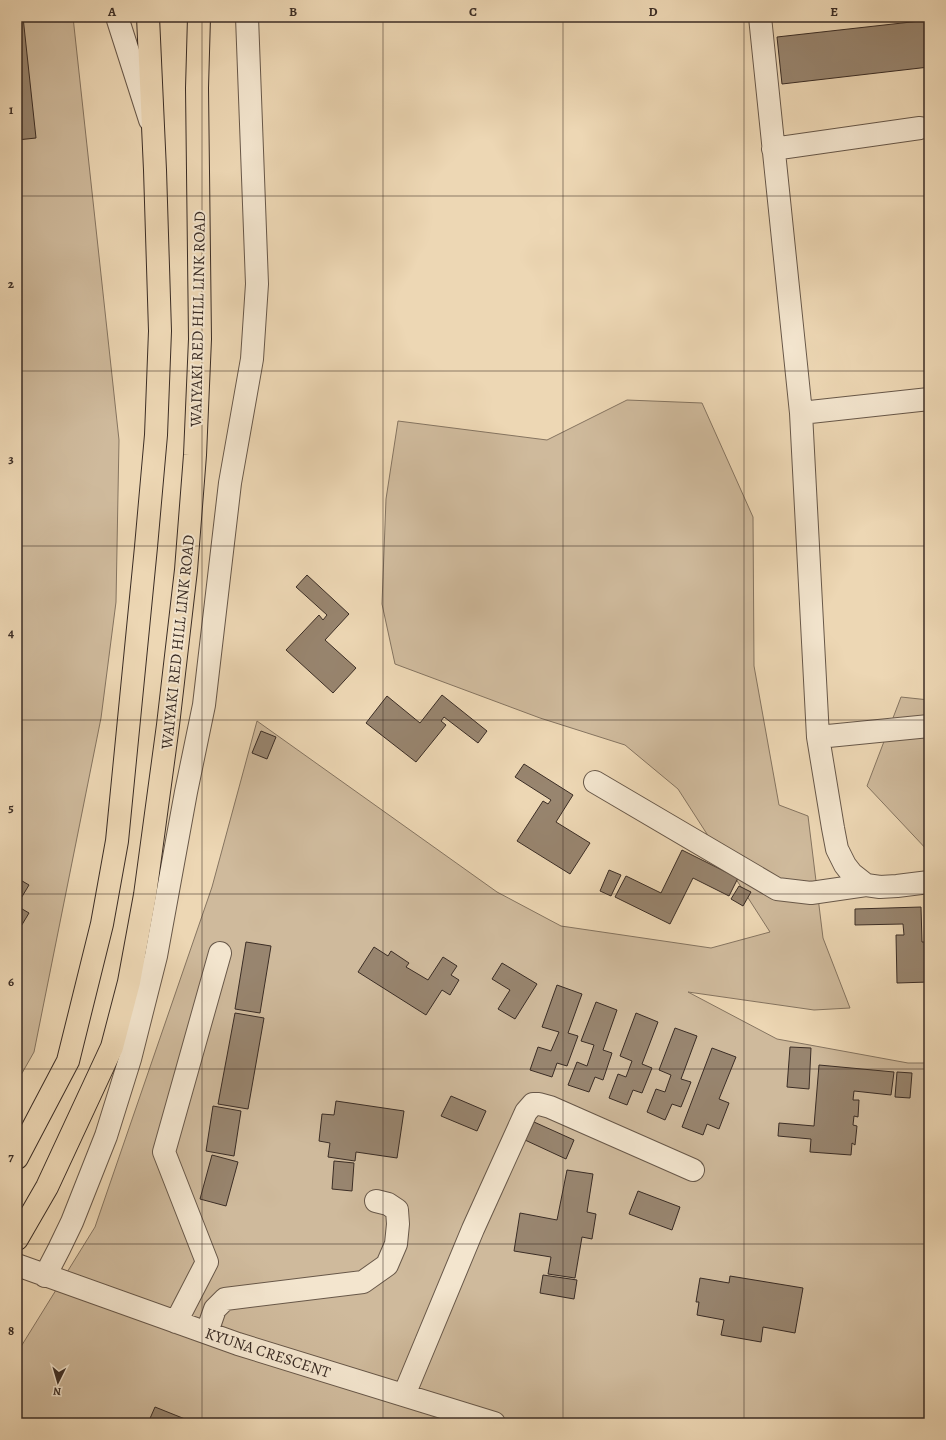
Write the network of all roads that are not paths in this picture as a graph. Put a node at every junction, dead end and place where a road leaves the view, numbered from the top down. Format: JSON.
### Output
{"nodes":[{"id":1,"x":117,"y":17,"type":"edge"},
{"id":2,"x":148,"y":17,"type":"edge"},
{"id":3,"x":199,"y":17,"type":"edge"},
{"id":4,"x":247,"y":17,"type":"edge"},
{"id":5,"x":760,"y":17,"type":"edge"},
{"id":6,"x":920,"y":128,"type":"dead end"},
{"id":7,"x":153,"y":131,"type":"junction"},
{"id":8,"x":773,"y":149,"type":"junction"},
{"id":9,"x":929,"y":399,"type":"edge"},
{"id":10,"x":801,"y":413,"type":"junction"},
{"id":11,"x":929,"y":726,"type":"edge"},
{"id":12,"x":818,"y":737,"type":"junction"},
{"id":13,"x":595,"y":782,"type":"dead end"},
{"id":14,"x":929,"y":882,"type":"edge"},
{"id":15,"x":866,"y":885,"type":"junction"},
{"id":16,"x":220,"y":953,"type":"dead end"},
{"id":17,"x":17,"y":1158,"type":"edge"},
{"id":18,"x":693,"y":1170,"type":"dead end"},
{"id":19,"x":376,"y":1201,"type":"dead end"},
{"id":20,"x":17,"y":1239,"type":"edge"},
{"id":21,"x":17,"y":1265,"type":"edge"},
{"id":22,"x":45,"y":1276,"type":"junction"},
{"id":23,"x":176,"y":1322,"type":"junction"},
{"id":24,"x":206,"y":1332,"type":"junction"},
{"id":25,"x":404,"y":1395,"type":"junction"},
{"id":26,"x":494,"y":1423,"type":"edge"}],
"edges":[{"from":1,"to":7,"type":"street"},
{"from":2,"to":7,"type":"main road"},
{"from":3,"to":20,"type":"main road","name":"WAIYAKI RED HILL LINK ROAD"},
{"from":4,"to":22,"type":"street"},
{"from":5,"to":8,"type":"street"},
{"from":6,"to":8,"type":"street"},
{"from":7,"to":17,"type":"main road"},
{"from":8,"to":10,"type":"street"},
{"from":9,"to":10,"type":"street"},
{"from":10,"to":12,"type":"street"},
{"from":11,"to":12,"type":"street"},
{"from":12,"to":15,"type":"street"},
{"from":13,"to":15,"type":"street"},
{"from":14,"to":15,"type":"street"},
{"from":16,"to":23,"type":"street"},
{"from":18,"to":25,"type":"street"},
{"from":19,"to":24,"type":"street"},
{"from":21,"to":22,"type":"street","name":"KYUNA CRESCENT"},
{"from":22,"to":23,"type":"street","name":"KYUNA CRESCENT"},
{"from":23,"to":24,"type":"street","name":"KYUNA CRESCENT"},
{"from":24,"to":25,"type":"street","name":"KYUNA CRESCENT"},
{"from":25,"to":26,"type":"street","name":"KYUNA CRESCENT"}]}
